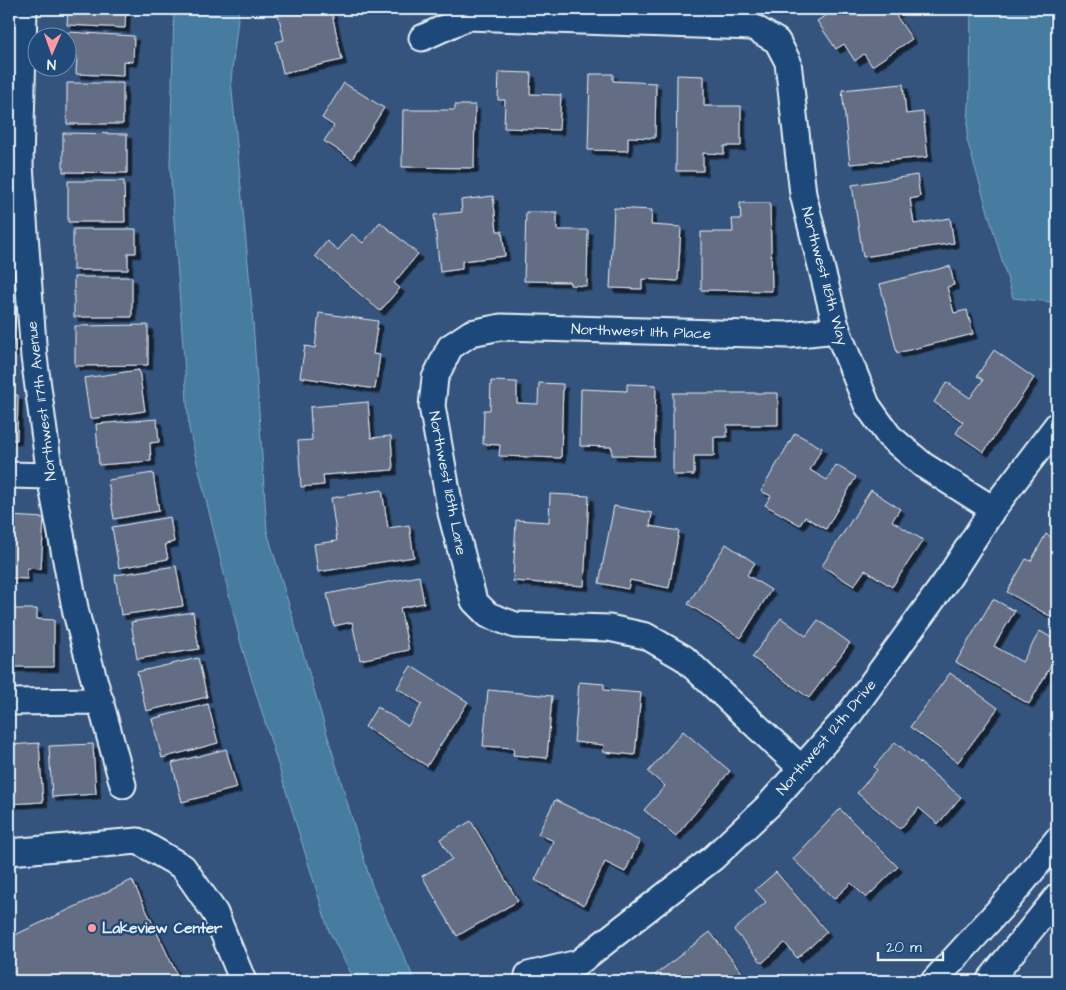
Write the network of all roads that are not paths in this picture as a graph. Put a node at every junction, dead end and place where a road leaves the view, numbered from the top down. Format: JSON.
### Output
{"nodes":[{"id":1,"x":24,"y":9,"type":"edge"},
{"id":2,"x":422,"y":38,"type":"dead end"},
{"id":3,"x":17,"y":261,"type":"edge"},
{"id":4,"x":837,"y":330,"type":"junction"},
{"id":5,"x":450,"y":347,"type":"joint"},
{"id":6,"x":1057,"y":425,"type":"edge"},
{"id":7,"x":9,"y":475,"type":"edge"},
{"id":8,"x":50,"y":476,"type":"junction"},
{"id":9,"x":993,"y":509,"type":"junction"},
{"id":10,"x":101,"y":700,"type":"junction"},
{"id":11,"x":9,"y":702,"type":"edge"},
{"id":12,"x":802,"y":769,"type":"junction"},
{"id":13,"x":123,"y":785,"type":"dead end"},
{"id":14,"x":1057,"y":840,"type":"edge"},
{"id":15,"x":9,"y":852,"type":"edge"},
{"id":16,"x":1057,"y":897,"type":"edge"},
{"id":17,"x":967,"y":947,"type":"junction"},
{"id":18,"x":528,"y":975,"type":"dead end"},
{"id":19,"x":993,"y":980,"type":"edge"},
{"id":20,"x":243,"y":981,"type":"edge"},
{"id":21,"x":934,"y":981,"type":"edge"}],
"edges":[{"from":1,"to":3,"type":"street","name":"Northwest 117th Avenue"},
{"from":2,"to":4,"type":"street","name":"Northwest 118th Way"},
{"from":3,"to":8,"type":"street","name":"Northwest 117th Avenue"},
{"from":4,"to":5,"type":"street","name":"Northwest 11th Place"},
{"from":4,"to":9,"type":"street","name":"Northwest 118th Way"},
{"from":5,"to":12,"type":"street","name":"Northwest 118th Lane"},
{"from":6,"to":9,"type":"street","name":"Northwest 12th Drive"},
{"from":7,"to":8,"type":"street"},
{"from":8,"to":10,"type":"street","name":"Northwest 117th Avenue"},
{"from":9,"to":12,"type":"street","name":"Northwest 12th Drive"},
{"from":10,"to":11,"type":"street"},
{"from":10,"to":13,"type":"street","name":"Northwest 117th Avenue"},
{"from":12,"to":18,"type":"street","name":"Northwest 12th Drive"},
{"from":14,"to":17,"type":"street"},
{"from":15,"to":20,"type":"street"},
{"from":16,"to":19,"type":"street"},
{"from":17,"to":19,"type":"street"},
{"from":17,"to":21,"type":"street"}]}
